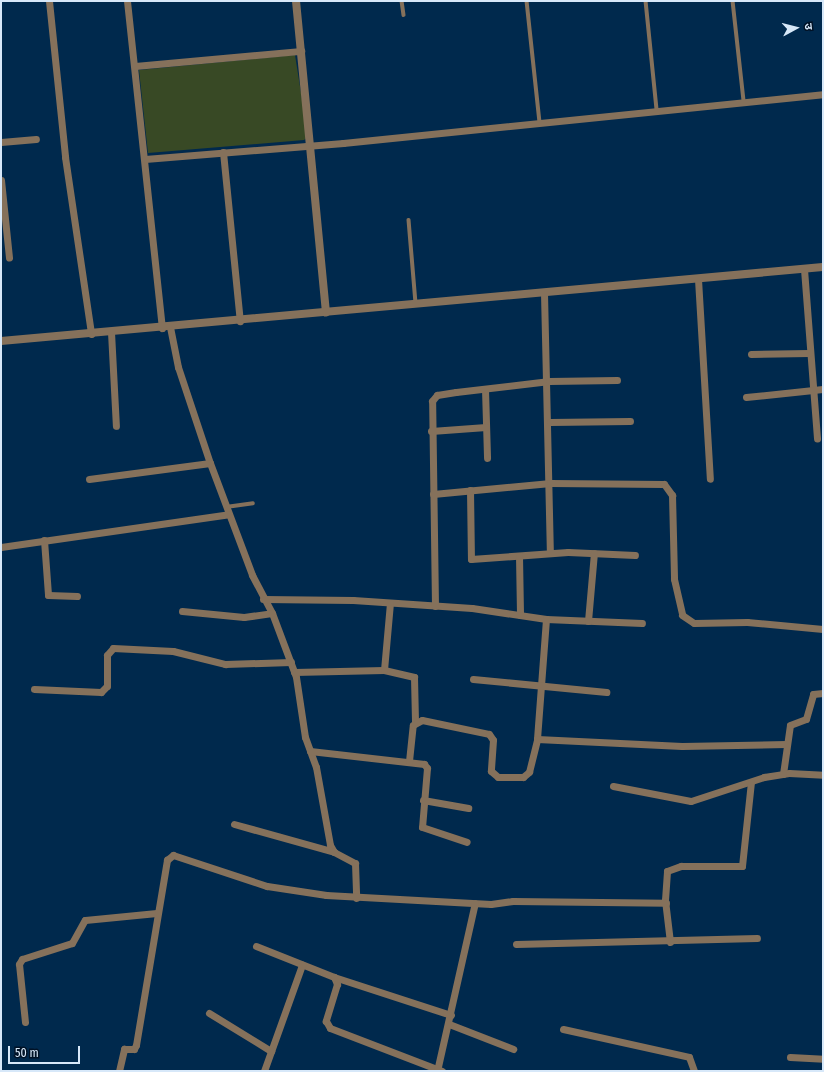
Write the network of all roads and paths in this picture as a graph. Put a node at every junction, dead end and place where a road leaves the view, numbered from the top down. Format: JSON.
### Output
{"nodes":[{"id":1,"x":50,"y":1,"type":"edge"},
{"id":2,"x":127,"y":1,"type":"edge"},
{"id":3,"x":296,"y":1,"type":"edge"},
{"id":4,"x":402,"y":1,"type":"edge"},
{"id":5,"x":526,"y":1,"type":"edge"},
{"id":6,"x":646,"y":1,"type":"edge"},
{"id":7,"x":733,"y":1,"type":"edge"},
{"id":8,"x":404,"y":15,"type":"dead end"},
{"id":9,"x":301,"y":51,"type":"junction"},
{"id":10,"x":135,"y":66,"type":"junction"},
{"id":11,"x":823,"y":94,"type":"edge"},
{"id":12,"x":744,"y":101,"type":"junction"},
{"id":13,"x":657,"y":110,"type":"junction"},
{"id":14,"x":540,"y":123,"type":"junction"},
{"id":15,"x":36,"y":139,"type":"dead end"},
{"id":16,"x":1,"y":142,"type":"edge"},
{"id":17,"x":312,"y":145,"type":"junction"},
{"id":18,"x":223,"y":152,"type":"junction"},
{"id":19,"x":145,"y":159,"type":"junction"},
{"id":20,"x":1,"y":180,"type":"edge"},
{"id":21,"x":409,"y":220,"type":"dead end"},
{"id":22,"x":9,"y":258,"type":"dead end"},
{"id":23,"x":823,"y":267,"type":"edge"},
{"id":24,"x":804,"y":269,"type":"junction"},
{"id":25,"x":698,"y":279,"type":"junction"},
{"id":26,"x":544,"y":293,"type":"junction"},
{"id":27,"x":416,"y":305,"type":"junction"},
{"id":28,"x":326,"y":313,"type":"junction"},
{"id":29,"x":240,"y":320,"type":"junction"},
{"id":30,"x":166,"y":327,"type":"junction"},
{"id":31,"x":111,"y":332,"type":"junction"},
{"id":32,"x":91,"y":334,"type":"junction"},
{"id":33,"x":1,"y":340,"type":"edge"},
{"id":34,"x":809,"y":353,"type":"junction"},
{"id":35,"x":751,"y":354,"type":"dead end"},
{"id":36,"x":616,"y":380,"type":"dead end"},
{"id":37,"x":549,"y":381,"type":"junction"},
{"id":38,"x":485,"y":388,"type":"junction"},
{"id":39,"x":823,"y":389,"type":"edge"},
{"id":40,"x":811,"y":390,"type":"junction"},
{"id":41,"x":746,"y":397,"type":"dead end"},
{"id":42,"x":630,"y":421,"type":"dead end"},
{"id":43,"x":550,"y":422,"type":"junction"},
{"id":44,"x":116,"y":426,"type":"dead end"},
{"id":45,"x":486,"y":427,"type":"junction"},
{"id":46,"x":431,"y":431,"type":"junction"},
{"id":47,"x":817,"y":439,"type":"dead end"},
{"id":48,"x":487,"y":458,"type":"dead end"},
{"id":49,"x":210,"y":463,"type":"junction"},
{"id":50,"x":89,"y":479,"type":"dead end"},
{"id":51,"x":710,"y":479,"type":"dead end"},
{"id":52,"x":550,"y":483,"type":"junction"},
{"id":53,"x":470,"y":490,"type":"junction"},
{"id":54,"x":433,"y":494,"type":"junction"},
{"id":55,"x":253,"y":503,"type":"dead end"},
{"id":56,"x":228,"y":510,"type":"junction"},
{"id":57,"x":44,"y":540,"type":"junction"},
{"id":58,"x":1,"y":546,"type":"edge"},
{"id":59,"x":550,"y":553,"type":"junction"},
{"id":60,"x":594,"y":553,"type":"junction"},
{"id":61,"x":635,"y":555,"type":"dead end"},
{"id":62,"x":519,"y":556,"type":"junction"},
{"id":63,"x":77,"y":596,"type":"dead end"},
{"id":64,"x":264,"y":599,"type":"junction"},
{"id":65,"x":390,"y":603,"type":"junction"},
{"id":66,"x":435,"y":606,"type":"junction"},
{"id":67,"x":182,"y":611,"type":"dead end"},
{"id":68,"x":272,"y":613,"type":"junction"},
{"id":69,"x":520,"y":615,"type":"junction"},
{"id":70,"x":546,"y":619,"type":"junction"},
{"id":71,"x":588,"y":621,"type":"junction"},
{"id":72,"x":642,"y":623,"type":"dead end"},
{"id":73,"x":823,"y":630,"type":"edge"},
{"id":74,"x":291,"y":662,"type":"junction"},
{"id":75,"x":384,"y":670,"type":"junction"},
{"id":76,"x":294,"y":672,"type":"junction"},
{"id":77,"x":473,"y":679,"type":"dead end"},
{"id":78,"x":543,"y":686,"type":"junction"},
{"id":79,"x":34,"y":689,"type":"dead end"},
{"id":80,"x":606,"y":692,"type":"dead end"},
{"id":81,"x":823,"y":693,"type":"edge"},
{"id":82,"x":415,"y":722,"type":"junction"},
{"id":83,"x":537,"y":739,"type":"junction"},
{"id":84,"x":786,"y":744,"type":"junction"},
{"id":85,"x":310,"y":751,"type":"junction"},
{"id":86,"x":410,"y":760,"type":"junction"},
{"id":87,"x":783,"y":774,"type":"junction"},
{"id":88,"x":823,"y":775,"type":"edge"},
{"id":89,"x":751,"y":782,"type":"junction"},
{"id":90,"x":613,"y":786,"type":"dead end"},
{"id":91,"x":423,"y":800,"type":"junction"},
{"id":92,"x":468,"y":808,"type":"dead end"},
{"id":93,"x":234,"y":824,"type":"dead end"},
{"id":94,"x":467,"y":842,"type":"dead end"},
{"id":95,"x":334,"y":852,"type":"junction"},
{"id":96,"x":356,"y":898,"type":"junction"},
{"id":97,"x":475,"y":903,"type":"junction"},
{"id":98,"x":666,"y":903,"type":"junction"},
{"id":99,"x":157,"y":913,"type":"junction"},
{"id":100,"x":757,"y":938,"type":"dead end"},
{"id":101,"x":670,"y":942,"type":"junction"},
{"id":102,"x":516,"y":944,"type":"dead end"},
{"id":103,"x":256,"y":946,"type":"dead end"},
{"id":104,"x":302,"y":965,"type":"junction"},
{"id":105,"x":334,"y":977,"type":"junction"},
{"id":106,"x":209,"y":1013,"type":"dead end"},
{"id":107,"x":451,"y":1015,"type":"junction"},
{"id":108,"x":25,"y":1022,"type":"dead end"},
{"id":109,"x":449,"y":1024,"type":"junction"},
{"id":110,"x":563,"y":1029,"type":"dead end"},
{"id":111,"x":514,"y":1049,"type":"dead end"},
{"id":112,"x":271,"y":1051,"type":"junction"},
{"id":113,"x":790,"y":1057,"type":"dead end"},
{"id":114,"x":823,"y":1059,"type":"edge"},
{"id":115,"x":119,"y":1071,"type":"edge"},
{"id":116,"x":264,"y":1071,"type":"edge"},
{"id":117,"x":439,"y":1071,"type":"edge"},
{"id":118,"x":694,"y":1071,"type":"edge"}],
"edges":[{"from":1,"to":32,"type":"street"},
{"from":2,"to":10,"type":"street"},
{"from":3,"to":9,"type":"street"},
{"from":4,"to":8,"type":"lane"},
{"from":5,"to":14,"type":"lane"},
{"from":6,"to":13,"type":"lane"},
{"from":7,"to":12,"type":"lane"},
{"from":9,"to":10,"type":"street"},
{"from":9,"to":17,"type":"street"},
{"from":10,"to":19,"type":"street"},
{"from":11,"to":12,"type":"street"},
{"from":12,"to":13,"type":"street"},
{"from":13,"to":14,"type":"street"},
{"from":14,"to":17,"type":"street"},
{"from":15,"to":16,"type":"street"},
{"from":17,"to":18,"type":"street"},
{"from":17,"to":28,"type":"street"},
{"from":18,"to":19,"type":"street"},
{"from":18,"to":29,"type":"street"},
{"from":19,"to":30,"type":"street"},
{"from":20,"to":22,"type":"street"},
{"from":21,"to":27,"type":"lane"},
{"from":23,"to":24,"type":"street"},
{"from":24,"to":25,"type":"street"},
{"from":24,"to":34,"type":"street"},
{"from":25,"to":26,"type":"street"},
{"from":25,"to":51,"type":"street"},
{"from":26,"to":27,"type":"street"},
{"from":26,"to":37,"type":"street"},
{"from":27,"to":28,"type":"street"},
{"from":28,"to":29,"type":"street"},
{"from":29,"to":30,"type":"street"},
{"from":30,"to":31,"type":"street"},
{"from":30,"to":49,"type":"street"},
{"from":31,"to":32,"type":"street"},
{"from":31,"to":44,"type":"street"},
{"from":32,"to":33,"type":"street"},
{"from":34,"to":35,"type":"street"},
{"from":34,"to":40,"type":"street"},
{"from":36,"to":37,"type":"street"},
{"from":37,"to":38,"type":"street"},
{"from":37,"to":43,"type":"street"},
{"from":38,"to":45,"type":"street"},
{"from":38,"to":46,"type":"street"},
{"from":39,"to":40,"type":"street"},
{"from":40,"to":41,"type":"street"},
{"from":40,"to":47,"type":"street"},
{"from":42,"to":43,"type":"street"},
{"from":43,"to":52,"type":"street"},
{"from":45,"to":46,"type":"street"},
{"from":45,"to":48,"type":"street"},
{"from":46,"to":54,"type":"street"},
{"from":49,"to":50,"type":"street"},
{"from":49,"to":56,"type":"street"},
{"from":52,"to":53,"type":"street"},
{"from":52,"to":59,"type":"street"},
{"from":52,"to":73,"type":"street"},
{"from":53,"to":54,"type":"street"},
{"from":53,"to":62,"type":"street"},
{"from":54,"to":66,"type":"street"},
{"from":55,"to":56,"type":"lane"},
{"from":56,"to":57,"type":"street"},
{"from":56,"to":64,"type":"street"},
{"from":57,"to":58,"type":"street"},
{"from":57,"to":63,"type":"street"},
{"from":59,"to":60,"type":"street"},
{"from":59,"to":62,"type":"street"},
{"from":60,"to":61,"type":"street"},
{"from":60,"to":71,"type":"street"},
{"from":62,"to":69,"type":"street"},
{"from":64,"to":65,"type":"street"},
{"from":64,"to":68,"type":"street"},
{"from":65,"to":66,"type":"street"},
{"from":65,"to":75,"type":"street"},
{"from":66,"to":69,"type":"street"},
{"from":67,"to":68,"type":"street"},
{"from":68,"to":74,"type":"street"},
{"from":69,"to":70,"type":"street"},
{"from":70,"to":71,"type":"street"},
{"from":70,"to":78,"type":"street"},
{"from":71,"to":72,"type":"street"},
{"from":74,"to":76,"type":"street"},
{"from":74,"to":79,"type":"street"},
{"from":75,"to":76,"type":"street"},
{"from":75,"to":82,"type":"street"},
{"from":76,"to":85,"type":"street"},
{"from":77,"to":78,"type":"street"},
{"from":78,"to":80,"type":"street"},
{"from":78,"to":83,"type":"street"},
{"from":81,"to":84,"type":"street"},
{"from":82,"to":83,"type":"street"},
{"from":82,"to":86,"type":"street"},
{"from":83,"to":84,"type":"street"},
{"from":84,"to":87,"type":"street"},
{"from":85,"to":86,"type":"street"},
{"from":85,"to":95,"type":"street"},
{"from":86,"to":91,"type":"street"},
{"from":87,"to":88,"type":"street"},
{"from":87,"to":89,"type":"street"},
{"from":89,"to":90,"type":"street"},
{"from":89,"to":98,"type":"street"},
{"from":91,"to":92,"type":"street"},
{"from":91,"to":94,"type":"street"},
{"from":93,"to":95,"type":"street"},
{"from":95,"to":96,"type":"street"},
{"from":96,"to":97,"type":"street"},
{"from":96,"to":99,"type":"street"},
{"from":97,"to":98,"type":"street"},
{"from":97,"to":107,"type":"street"},
{"from":98,"to":101,"type":"street"},
{"from":99,"to":108,"type":"street"},
{"from":99,"to":115,"type":"street"},
{"from":100,"to":101,"type":"street"},
{"from":101,"to":102,"type":"street"},
{"from":103,"to":104,"type":"street"},
{"from":104,"to":105,"type":"street"},
{"from":104,"to":112,"type":"street"},
{"from":105,"to":107,"type":"street"},
{"from":105,"to":117,"type":"street"},
{"from":106,"to":112,"type":"street"},
{"from":107,"to":109,"type":"street"},
{"from":109,"to":111,"type":"street"},
{"from":109,"to":117,"type":"street"},
{"from":110,"to":118,"type":"street"},
{"from":112,"to":116,"type":"street"},
{"from":113,"to":114,"type":"street"}]}
